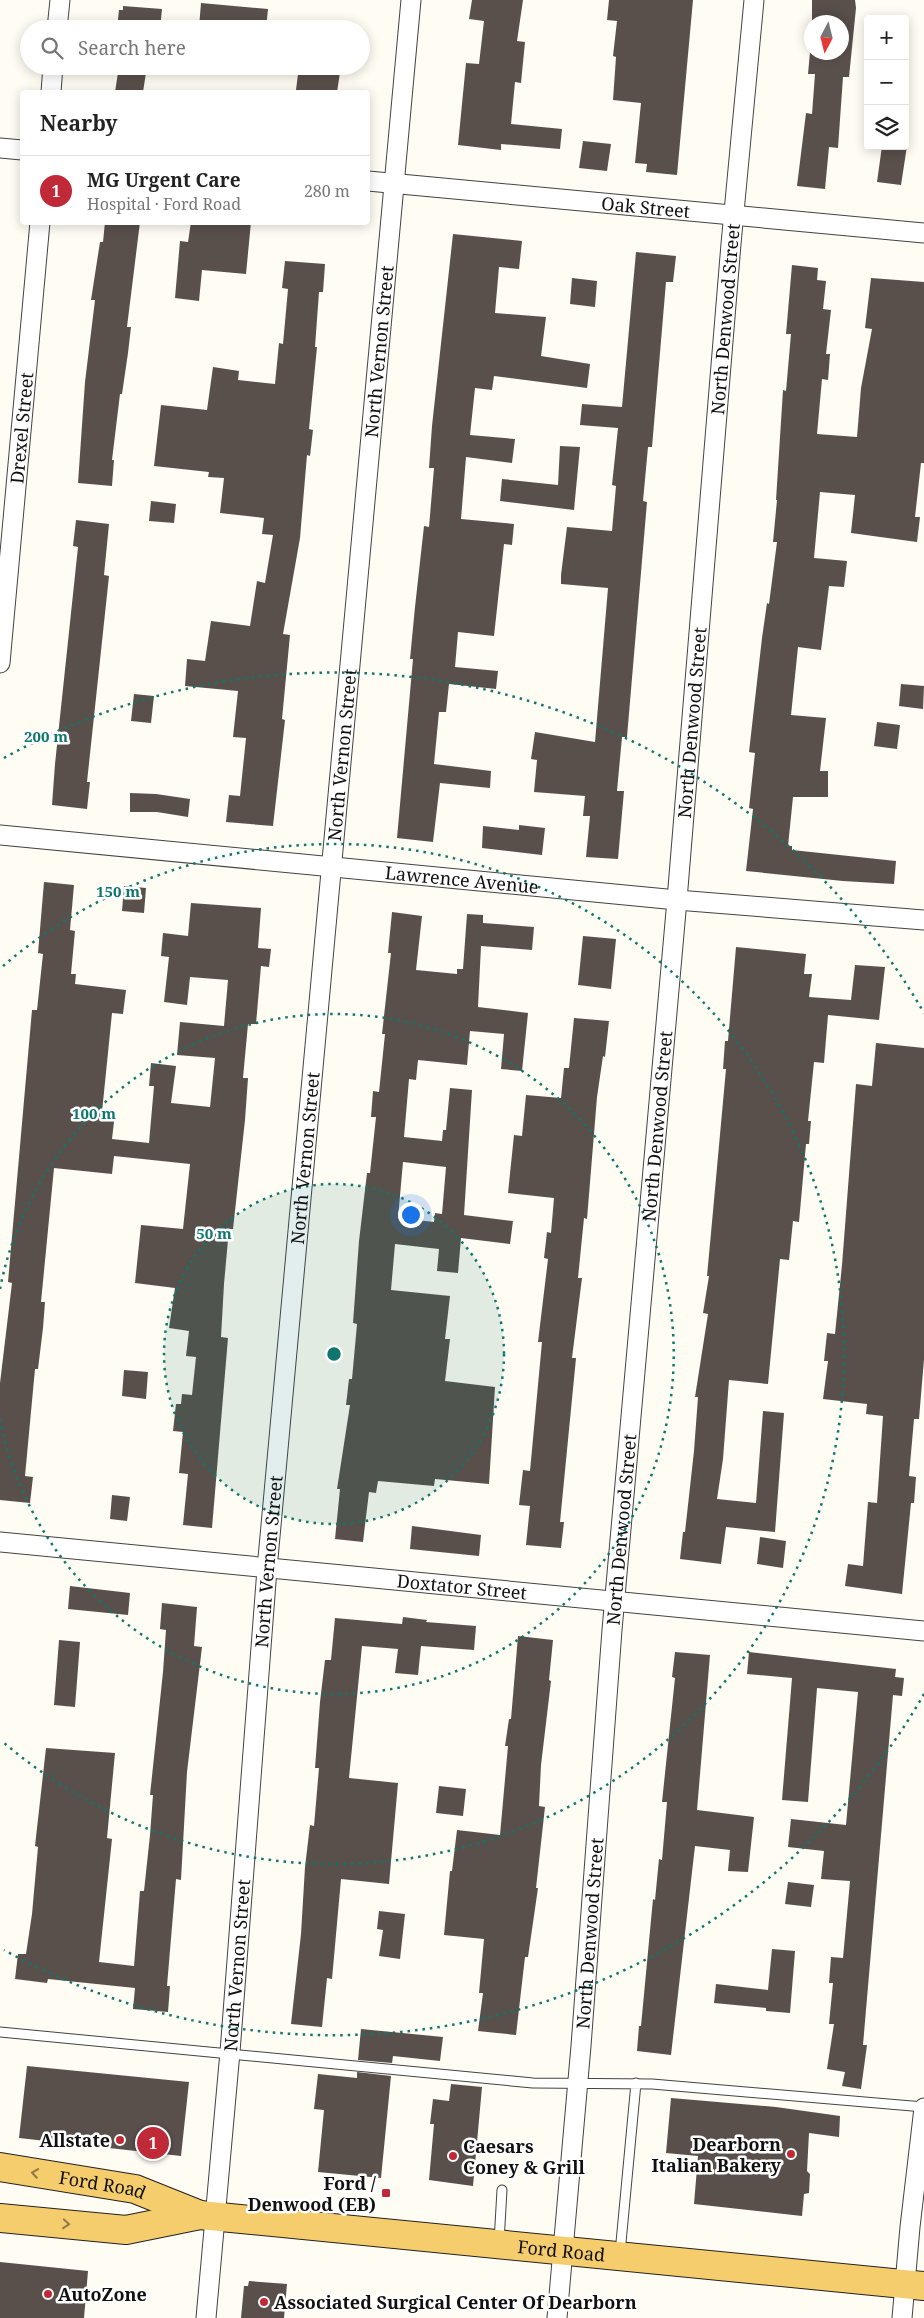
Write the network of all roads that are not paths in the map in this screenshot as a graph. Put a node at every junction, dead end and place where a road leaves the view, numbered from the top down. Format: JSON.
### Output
{"nodes":[{"id":1,"x":60,"y":0,"type":"edge"},
{"id":2,"x":411,"y":0,"type":"edge"},
{"id":3,"x":754,"y":0,"type":"edge"},
{"id":4,"x":58,"y":20,"type":"edge"},
{"id":5,"x":53,"y":75,"type":"edge"},
{"id":6,"x":51,"y":90,"type":"edge"},
{"id":7,"x":0,"y":148,"type":"edge"},
{"id":8,"x":20,"y":150,"type":"edge"},
{"id":9,"x":370,"y":181,"type":"edge"},
{"id":10,"x":395,"y":184,"type":"junction"},
{"id":11,"x":734,"y":217,"type":"junction"},
{"id":12,"x":40,"y":225,"type":"edge"},
{"id":13,"x":924,"y":233,"type":"edge"},
{"id":14,"x":0,"y":664,"type":"edge"},
{"id":15,"x":0,"y":835,"type":"edge"},
{"id":16,"x":330,"y":866,"type":"junction"},
{"id":17,"x":677,"y":900,"type":"junction"},
{"id":18,"x":924,"y":920,"type":"edge"},
{"id":19,"x":0,"y":1542,"type":"edge"},
{"id":20,"x":266,"y":1569,"type":"junction"},
{"id":21,"x":616,"y":1602,"type":"junction"},
{"id":22,"x":924,"y":1631,"type":"edge"},
{"id":23,"x":0,"y":2032,"type":"edge"},
{"id":24,"x":230,"y":2052,"type":"junction"},
{"id":25,"x":578,"y":2081,"type":"junction"},
{"id":26,"x":636,"y":2083,"type":"junction"},
{"id":27,"x":924,"y":2108,"type":"edge"},
{"id":28,"x":0,"y":2167,"type":"edge"},
{"id":29,"x":502,"y":2190,"type":"dead end"},
{"id":30,"x":208,"y":2216,"type":"junction"},
{"id":31,"x":0,"y":2218,"type":"edge"},
{"id":32,"x":498,"y":2244,"type":"junction"},
{"id":33,"x":563,"y":2251,"type":"junction"},
{"id":34,"x":620,"y":2256,"type":"junction"},
{"id":35,"x":914,"y":2285,"type":"edge"},
{"id":36,"x":206,"y":2318,"type":"edge"},
{"id":37,"x":557,"y":2318,"type":"edge"},
{"id":38,"x":902,"y":2318,"type":"edge"}],
"edges":[{"from":1,"to":4,"type":"street"},
{"from":2,"to":10,"type":"street","name":"North Vernon Street"},
{"from":3,"to":11,"type":"street","name":"North Denwood Street"},
{"from":5,"to":6,"type":"street"},
{"from":7,"to":8,"type":"street"},
{"from":9,"to":10,"type":"street","name":"Oak Street"},
{"from":10,"to":11,"type":"street","name":"Oak Street"},
{"from":10,"to":16,"type":"street","name":"North Vernon Street"},
{"from":11,"to":13,"type":"street","name":"Oak Street"},
{"from":11,"to":17,"type":"street","name":"North Denwood Street"},
{"from":12,"to":14,"type":"street","name":"Drexel Street"},
{"from":15,"to":16,"type":"street","name":"Lawrence Avenue"},
{"from":16,"to":17,"type":"street","name":"Lawrence Avenue"},
{"from":16,"to":20,"type":"street","name":"North Vernon Street"},
{"from":17,"to":18,"type":"street","name":"Lawrence Avenue"},
{"from":17,"to":21,"type":"street","name":"North Denwood Street"},
{"from":19,"to":20,"type":"street","name":"Doxtator Street"},
{"from":20,"to":21,"type":"street","name":"Doxtator Street"},
{"from":20,"to":24,"type":"street","name":"North Vernon Street"},
{"from":21,"to":22,"type":"street","name":"Doxtator Street"},
{"from":21,"to":25,"type":"street","name":"North Denwood Street"},
{"from":23,"to":24,"type":"lane"},
{"from":24,"to":25,"type":"lane"},
{"from":24,"to":30,"type":"street","name":"North Vernon Street"},
{"from":25,"to":26,"type":"lane"},
{"from":25,"to":33,"type":"street","name":"North Denwood Street"},
{"from":26,"to":27,"type":"lane"},
{"from":26,"to":34,"type":"lane"},
{"from":27,"to":35,"type":"street"},
{"from":30,"to":28,"type":"main road","name":"Ford Road","one_way":true},
{"from":29,"to":32,"type":"lane"},
{"from":31,"to":30,"type":"main road","name":"Ford Road","one_way":true},
{"from":30,"to":32,"type":"main road","name":"Ford Road"},
{"from":30,"to":36,"type":"street","name":"North Vernon Street"},
{"from":32,"to":33,"type":"main road","name":"Ford Road"},
{"from":33,"to":34,"type":"main road","name":"Ford Road"},
{"from":33,"to":37,"type":"street","name":"North Denwood Street"},
{"from":34,"to":35,"type":"main road","name":"Ford Road"},
{"from":35,"to":38,"type":"street"}]}
